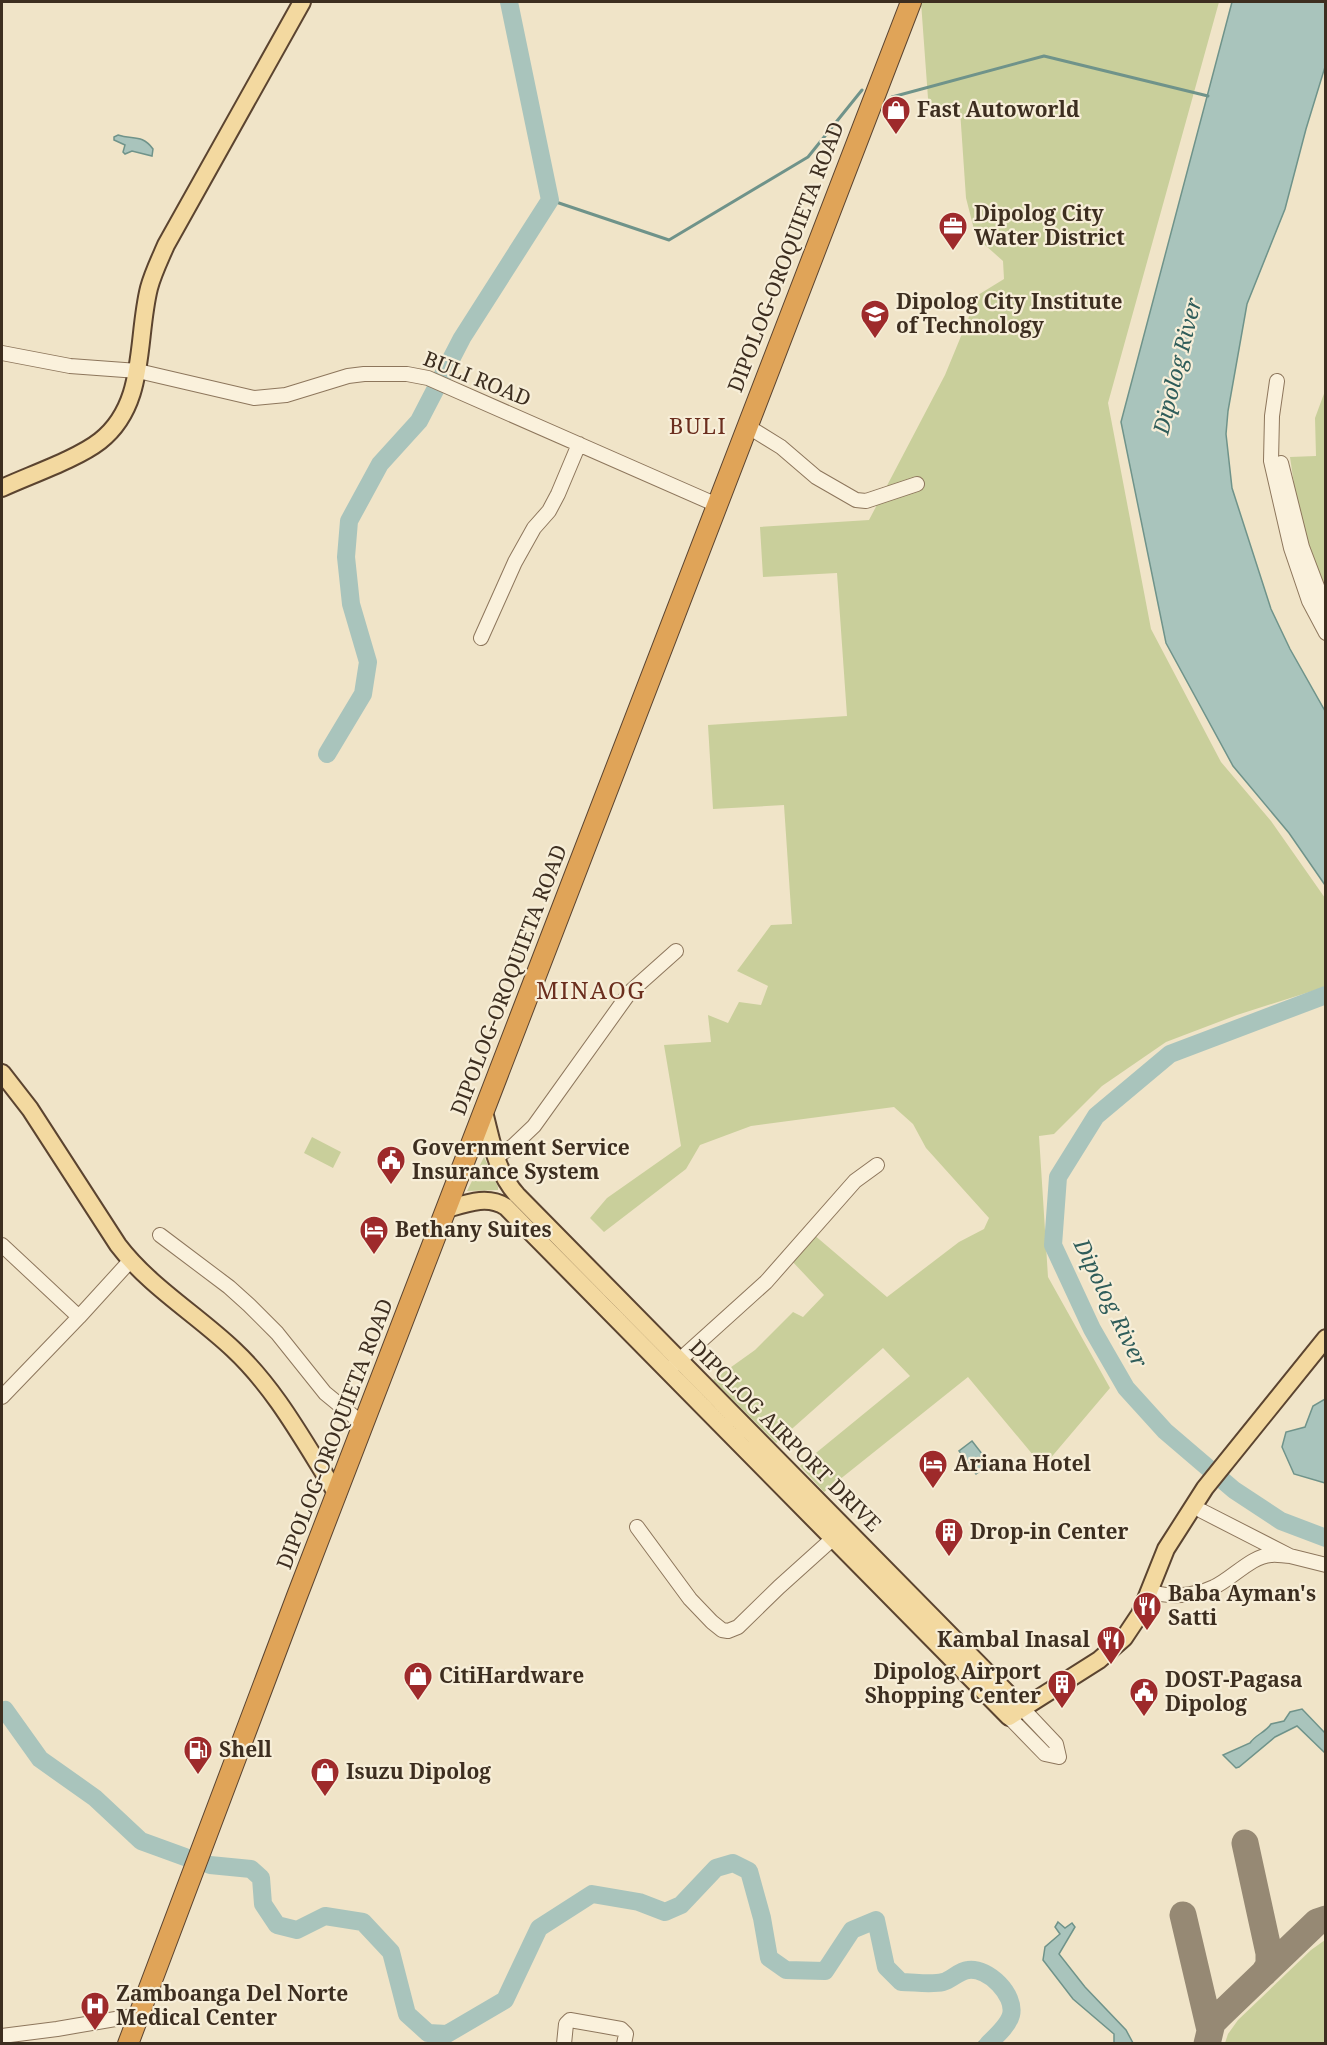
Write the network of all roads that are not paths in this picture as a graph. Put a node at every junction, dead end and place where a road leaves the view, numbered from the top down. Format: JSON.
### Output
{"nodes":[{"id":1,"x":302,"y":2,"type":"edge"},
{"id":2,"x":911,"y":2,"type":"edge"},
{"id":3,"x":2,"y":353,"type":"edge"},
{"id":4,"x":138,"y":371,"type":"junction"},
{"id":5,"x":747,"y":426,"type":"junction"},
{"id":6,"x":579,"y":444,"type":"junction"},
{"id":7,"x":917,"y":484,"type":"dead end"},
{"id":8,"x":2,"y":488,"type":"edge"},
{"id":9,"x":717,"y":505,"type":"junction"},
{"id":10,"x":1326,"y":610,"type":"edge"},
{"id":11,"x":1326,"y":633,"type":"edge"},
{"id":12,"x":480,"y":638,"type":"dead end"},
{"id":13,"x":675,"y":951,"type":"dead end"},
{"id":14,"x":2,"y":1073,"type":"edge"},
{"id":15,"x":484,"y":1112,"type":"junction"},
{"id":16,"x":496,"y":1157,"type":"junction"},
{"id":17,"x":877,"y":1165,"type":"dead end"},
{"id":18,"x":512,"y":1201,"type":"junction"},
{"id":19,"x":447,"y":1209,"type":"junction"},
{"id":20,"x":159,"y":1234,"type":"dead end"},
{"id":21,"x":2,"y":1245,"type":"edge"},
{"id":22,"x":130,"y":1261,"type":"junction"},
{"id":23,"x":79,"y":1317,"type":"junction"},
{"id":24,"x":1326,"y":1338,"type":"edge"},
{"id":25,"x":674,"y":1366,"type":"junction"},
{"id":26,"x":2,"y":1397,"type":"edge"},
{"id":27,"x":364,"y":1425,"type":"junction"},
{"id":28,"x":337,"y":1494,"type":"junction"},
{"id":29,"x":1202,"y":1511,"type":"dead end"},
{"id":30,"x":637,"y":1527,"type":"dead end"},
{"id":31,"x":839,"y":1533,"type":"junction"},
{"id":32,"x":1290,"y":1556,"type":"junction"},
{"id":33,"x":1326,"y":1565,"type":"edge"},
{"id":34,"x":1149,"y":1592,"type":"junction"},
{"id":35,"x":139,"y":2015,"type":"junction"},
{"id":36,"x":2,"y":2036,"type":"edge"},
{"id":37,"x":128,"y":2043,"type":"edge"},
{"id":38,"x":564,"y":2043,"type":"edge"},
{"id":39,"x":624,"y":2043,"type":"edge"}],
"edges":[{"from":1,"to":4,"type":"main road"},
{"from":2,"to":5,"type":"highway","name":"DIPOLOG-OROQUIETA ROAD"},
{"from":3,"to":4,"type":"street","name":"BULI ROAD"},
{"from":4,"to":6,"type":"street","name":"BULI ROAD"},
{"from":4,"to":8,"type":"main road"},
{"from":5,"to":7,"type":"street"},
{"from":5,"to":9,"type":"highway","name":"DIPOLOG-OROQUIETA ROAD"},
{"from":6,"to":9,"type":"street","name":"BULI ROAD"},
{"from":6,"to":12,"type":"street"},
{"from":9,"to":15,"type":"highway","name":"DIPOLOG-OROQUIETA ROAD"},
{"from":10,"to":11,"type":"street"},
{"from":13,"to":16,"type":"street"},
{"from":14,"to":22,"type":"main road"},
{"from":15,"to":16,"type":"main road","name":"DIPOLOG AIRPORT DRIVE"},
{"from":15,"to":19,"type":"highway","name":"DIPOLOG-OROQUIETA ROAD"},
{"from":16,"to":18,"type":"main road","name":"DIPOLOG AIRPORT DRIVE"},
{"from":17,"to":25,"type":"street"},
{"from":18,"to":19,"type":"main road"},
{"from":18,"to":25,"type":"main road","name":"DIPOLOG AIRPORT DRIVE"},
{"from":19,"to":27,"type":"highway","name":"DIPOLOG-OROQUIETA ROAD"},
{"from":20,"to":27,"type":"street"},
{"from":21,"to":23,"type":"street"},
{"from":22,"to":23,"type":"street"},
{"from":22,"to":28,"type":"main road"},
{"from":23,"to":26,"type":"street"},
{"from":24,"to":34,"type":"main road"},
{"from":25,"to":31,"type":"main road","name":"DIPOLOG AIRPORT DRIVE"},
{"from":27,"to":28,"type":"highway","name":"DIPOLOG-OROQUIETA ROAD"},
{"from":28,"to":35,"type":"highway","name":"DIPOLOG-OROQUIETA ROAD"},
{"from":29,"to":32,"type":"street"},
{"from":30,"to":31,"type":"street"},
{"from":31,"to":34,"type":"main road","name":"DIPOLOG AIRPORT DRIVE"},
{"from":32,"to":33,"type":"street"},
{"from":32,"to":34,"type":"street"},
{"from":35,"to":36,"type":"street"},
{"from":35,"to":37,"type":"highway","name":"DIPOLOG-OROQUIETA ROAD"},
{"from":38,"to":39,"type":"street"}]}
